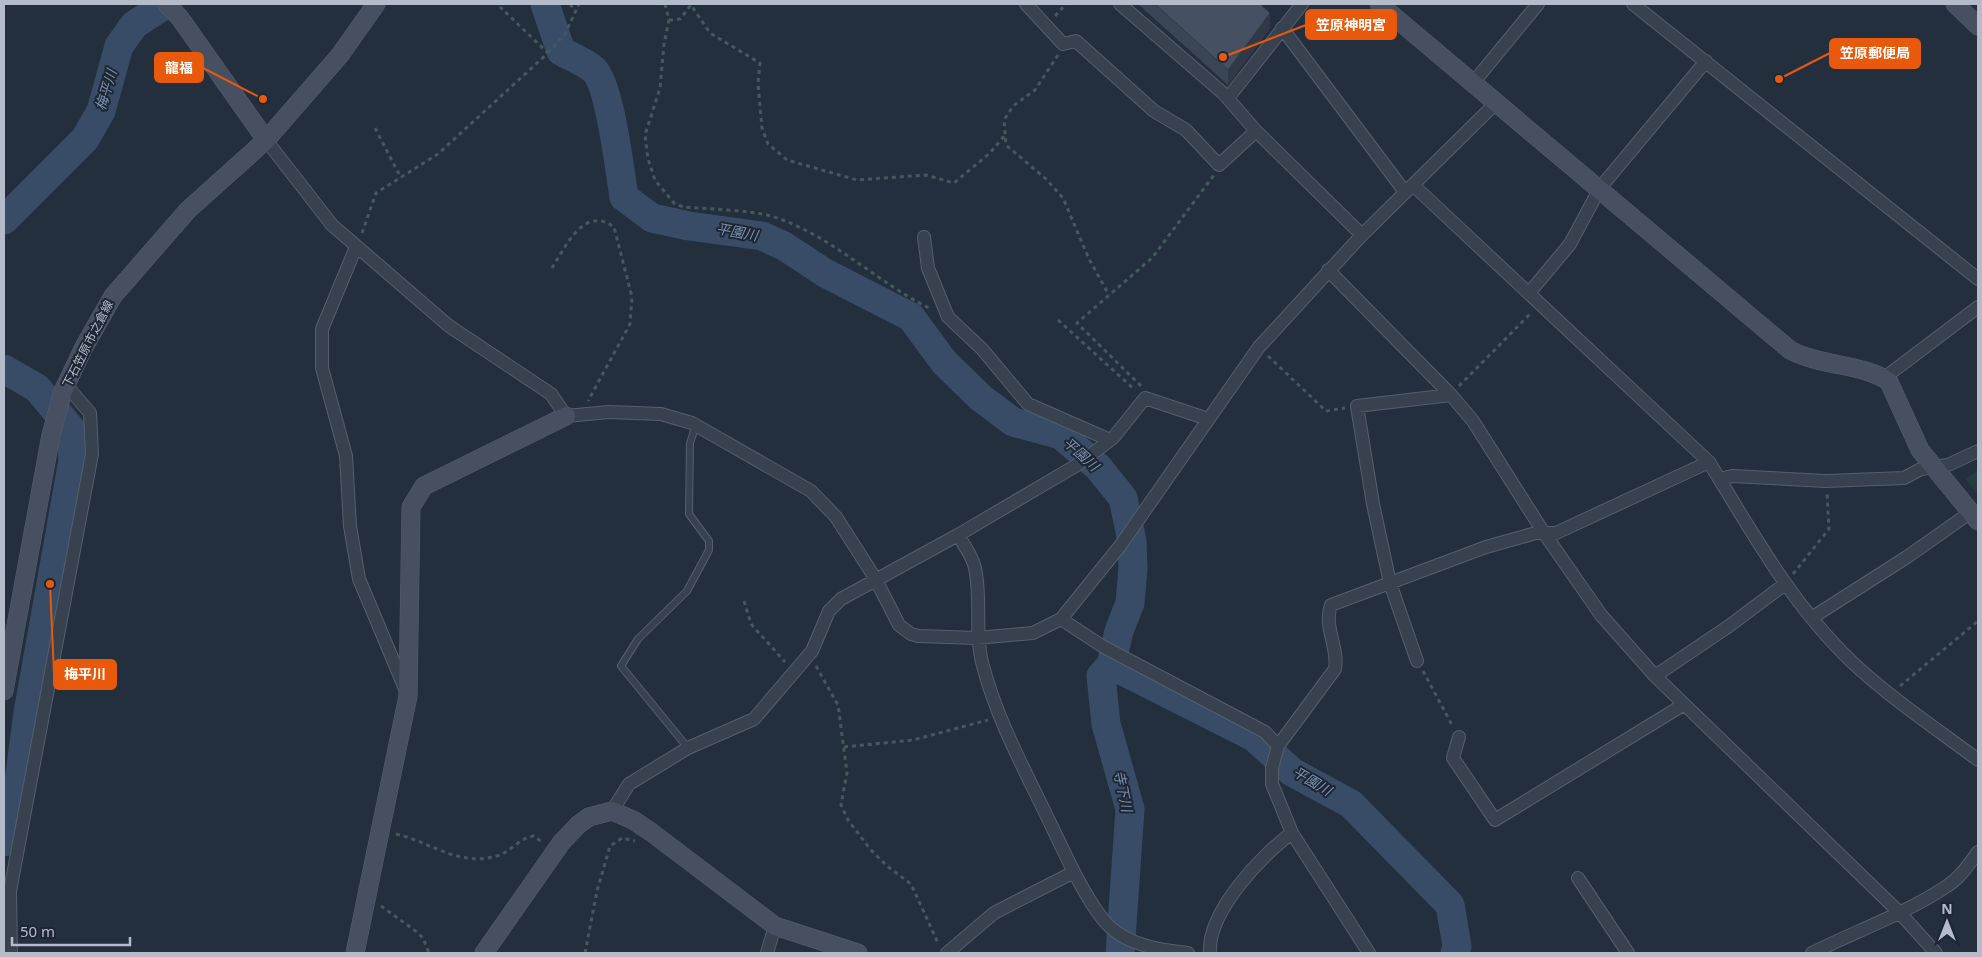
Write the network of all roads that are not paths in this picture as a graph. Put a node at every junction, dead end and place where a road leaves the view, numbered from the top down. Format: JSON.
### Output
{"nodes":[{"id":1,"x":167,"y":4,"type":"edge"},
{"id":2,"x":376,"y":4,"type":"edge"},
{"id":3,"x":1026,"y":4,"type":"edge"},
{"id":4,"x":1120,"y":4,"type":"edge"},
{"id":5,"x":1302,"y":4,"type":"edge"},
{"id":6,"x":1379,"y":4,"type":"edge"},
{"id":7,"x":1538,"y":4,"type":"edge"},
{"id":8,"x":1633,"y":4,"type":"edge"},
{"id":9,"x":1955,"y":4,"type":"edge"},
{"id":10,"x":1978,"y":26,"type":"edge"},
{"id":11,"x":1282,"y":28,"type":"junction"},
{"id":12,"x":1706,"y":61,"type":"junction"},
{"id":13,"x":1473,"y":83,"type":"junction"},
{"id":14,"x":1228,"y":98,"type":"junction"},
{"id":15,"x":1497,"y":102,"type":"junction"},
{"id":16,"x":1256,"y":131,"type":"junction"},
{"id":17,"x":266,"y":140,"type":"junction"},
{"id":18,"x":1409,"y":188,"type":"junction"},
{"id":19,"x":1600,"y":188,"type":"junction"},
{"id":20,"x":1362,"y":235,"type":"junction"},
{"id":21,"x":924,"y":237,"type":"dead end"},
{"id":22,"x":356,"y":247,"type":"junction"},
{"id":23,"x":1328,"y":270,"type":"junction"},
{"id":24,"x":1978,"y":279,"type":"edge"},
{"id":25,"x":1530,"y":292,"type":"junction"},
{"id":26,"x":1978,"y":307,"type":"edge"},
{"id":27,"x":1884,"y":378,"type":"junction"},
{"id":28,"x":65,"y":388,"type":"junction"},
{"id":29,"x":1451,"y":395,"type":"junction"},
{"id":30,"x":566,"y":416,"type":"junction"},
{"id":31,"x":1208,"y":419,"type":"junction"},
{"id":32,"x":696,"y":425,"type":"junction"},
{"id":33,"x":1110,"y":440,"type":"junction"},
{"id":34,"x":1978,"y":451,"type":"edge"},
{"id":35,"x":1710,"y":462,"type":"junction"},
{"id":36,"x":1933,"y":468,"type":"junction"},
{"id":37,"x":1720,"y":479,"type":"junction"},
{"id":38,"x":1975,"y":516,"type":"edge"},
{"id":39,"x":1544,"y":533,"type":"junction"},
{"id":40,"x":958,"y":535,"type":"junction"},
{"id":41,"x":875,"y":578,"type":"junction"},
{"id":42,"x":1390,"y":583,"type":"junction"},
{"id":43,"x":1785,"y":584,"type":"junction"},
{"id":44,"x":1813,"y":617,"type":"junction"},
{"id":45,"x":1061,"y":619,"type":"junction"},
{"id":46,"x":977,"y":638,"type":"junction"},
{"id":47,"x":1417,"y":661,"type":"road end"},
{"id":48,"x":1655,"y":676,"type":"junction"},
{"id":49,"x":4,"y":691,"type":"edge"},
{"id":50,"x":408,"y":696,"type":"junction"},
{"id":51,"x":1683,"y":705,"type":"junction"},
{"id":52,"x":1459,"y":737,"type":"road end"},
{"id":53,"x":1278,"y":746,"type":"junction"},
{"id":54,"x":688,"y":748,"type":"junction"},
{"id":55,"x":1978,"y":760,"type":"edge"},
{"id":56,"x":612,"y":812,"type":"junction"},
{"id":57,"x":1292,"y":833,"type":"junction"},
{"id":58,"x":1978,"y":852,"type":"edge"},
{"id":59,"x":1074,"y":872,"type":"junction"},
{"id":60,"x":1578,"y":878,"type":"dead end"},
{"id":61,"x":1899,"y":912,"type":"junction"},
{"id":62,"x":774,"y":926,"type":"junction"},
{"id":63,"x":948,"y":952,"type":"edge"},
{"id":64,"x":11,"y":953,"type":"edge"},
{"id":65,"x":355,"y":953,"type":"edge"},
{"id":66,"x":484,"y":953,"type":"edge"},
{"id":67,"x":766,"y":953,"type":"edge"},
{"id":68,"x":858,"y":953,"type":"edge"},
{"id":69,"x":1188,"y":953,"type":"edge"},
{"id":70,"x":1210,"y":953,"type":"edge"},
{"id":71,"x":1369,"y":953,"type":"edge"},
{"id":72,"x":1628,"y":953,"type":"edge"},
{"id":73,"x":1812,"y":953,"type":"edge"},
{"id":74,"x":1936,"y":953,"type":"edge"}],
"edges":[{"from":1,"to":17,"type":"street"},
{"from":2,"to":17,"type":"street","name":"下石笠原市之倉線"},
{"from":3,"to":16,"type":"street"},
{"from":4,"to":14,"type":"street"},
{"from":5,"to":11,"type":"street"},
{"from":6,"to":13,"type":"street"},
{"from":7,"to":13,"type":"street"},
{"from":8,"to":12,"type":"street"},
{"from":9,"to":10,"type":"street"},
{"from":11,"to":14,"type":"street"},
{"from":11,"to":18,"type":"street"},
{"from":12,"to":19,"type":"street"},
{"from":12,"to":24,"type":"street"},
{"from":13,"to":15,"type":"street"},
{"from":14,"to":16,"type":"street"},
{"from":15,"to":18,"type":"street"},
{"from":15,"to":19,"type":"street"},
{"from":16,"to":20,"type":"street"},
{"from":17,"to":22,"type":"street"},
{"from":17,"to":28,"type":"street","name":"下石笠原市之倉線"},
{"from":18,"to":20,"type":"street"},
{"from":18,"to":25,"type":"street"},
{"from":19,"to":25,"type":"street"},
{"from":19,"to":27,"type":"street"},
{"from":20,"to":23,"type":"street"},
{"from":21,"to":33,"type":"street"},
{"from":22,"to":30,"type":"street"},
{"from":22,"to":50,"type":"street"},
{"from":23,"to":29,"type":"street"},
{"from":23,"to":31,"type":"street"},
{"from":25,"to":35,"type":"street"},
{"from":26,"to":27,"type":"street"},
{"from":27,"to":36,"type":"street"},
{"from":28,"to":49,"type":"street","name":"下石笠原市之倉線"},
{"from":28,"to":64,"type":"street"},
{"from":29,"to":39,"type":"street"},
{"from":29,"to":42,"type":"street"},
{"from":30,"to":32,"type":"street"},
{"from":30,"to":50,"type":"street"},
{"from":31,"to":33,"type":"street"},
{"from":31,"to":45,"type":"street"},
{"from":32,"to":41,"type":"street"},
{"from":32,"to":54,"type":"lane"},
{"from":33,"to":40,"type":"street"},
{"from":34,"to":36,"type":"street"},
{"from":35,"to":37,"type":"street"},
{"from":35,"to":39,"type":"street"},
{"from":36,"to":37,"type":"street"},
{"from":36,"to":38,"type":"street"},
{"from":37,"to":43,"type":"street"},
{"from":38,"to":44,"type":"street"},
{"from":39,"to":42,"type":"street"},
{"from":39,"to":48,"type":"street"},
{"from":40,"to":41,"type":"street"},
{"from":40,"to":46,"type":"street"},
{"from":41,"to":46,"type":"street"},
{"from":41,"to":54,"type":"street"},
{"from":42,"to":47,"type":"street"},
{"from":42,"to":53,"type":"street"},
{"from":43,"to":44,"type":"street"},
{"from":43,"to":48,"type":"street"},
{"from":44,"to":55,"type":"street"},
{"from":45,"to":46,"type":"street"},
{"from":45,"to":53,"type":"street"},
{"from":46,"to":59,"type":"street"},
{"from":48,"to":51,"type":"street"},
{"from":50,"to":65,"type":"street"},
{"from":51,"to":52,"type":"street"},
{"from":51,"to":61,"type":"street"},
{"from":53,"to":57,"type":"street"},
{"from":54,"to":56,"type":"street"},
{"from":56,"to":62,"type":"street"},
{"from":56,"to":66,"type":"street"},
{"from":57,"to":70,"type":"street"},
{"from":57,"to":71,"type":"street"},
{"from":58,"to":61,"type":"street"},
{"from":59,"to":63,"type":"street"},
{"from":59,"to":69,"type":"street"},
{"from":60,"to":72,"type":"street"},
{"from":61,"to":73,"type":"street"},
{"from":61,"to":74,"type":"street"},
{"from":62,"to":67,"type":"street"},
{"from":62,"to":68,"type":"street"}]}
